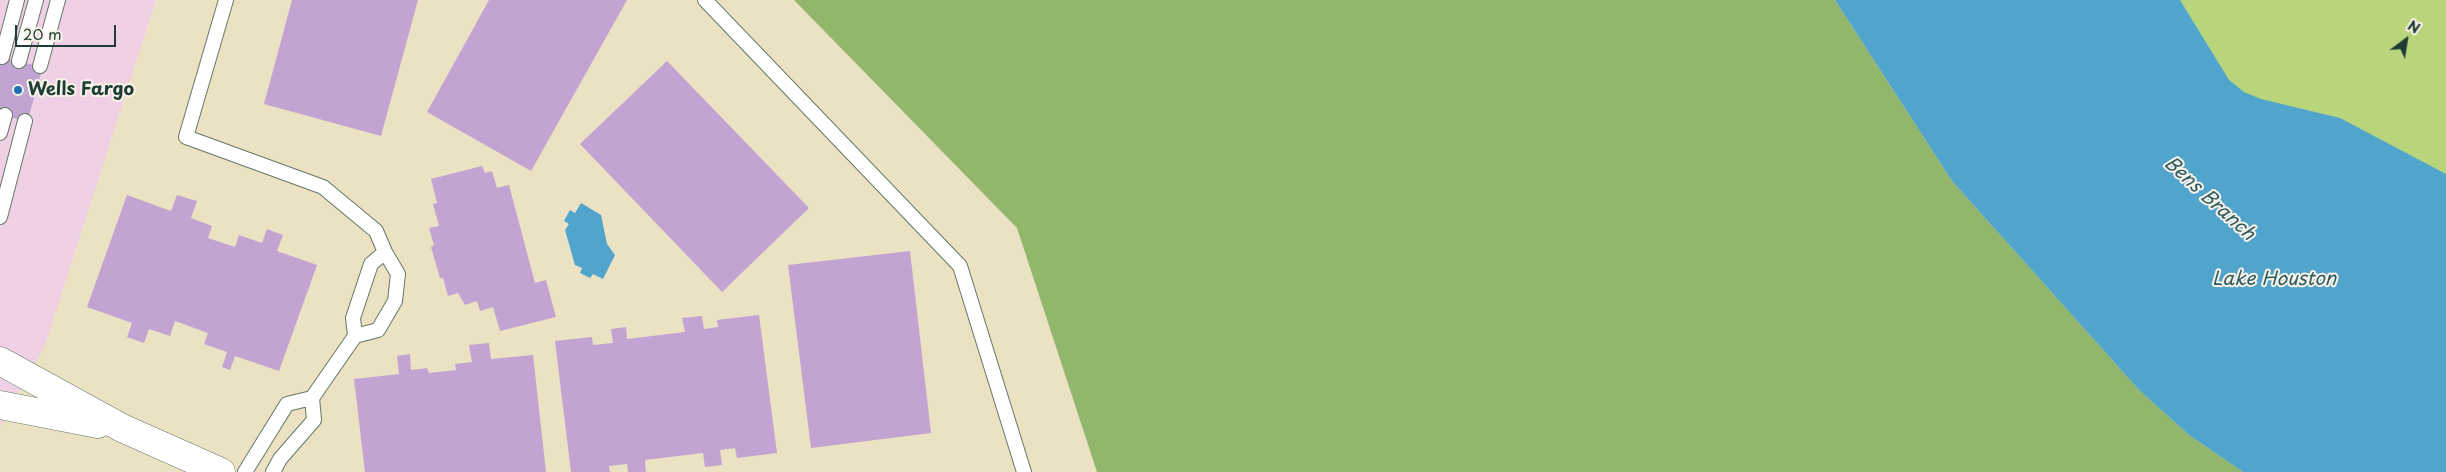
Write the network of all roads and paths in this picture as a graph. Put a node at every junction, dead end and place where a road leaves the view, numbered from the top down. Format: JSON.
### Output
{"nodes":[{"id":1,"x":17,"y":0,"type":"edge"},
{"id":2,"x":36,"y":0,"type":"edge"},
{"id":3,"x":58,"y":0,"type":"edge"},
{"id":4,"x":226,"y":0,"type":"edge"},
{"id":5,"x":705,"y":0,"type":"edge"},
{"id":6,"x":2,"y":57,"type":"dead end"},
{"id":7,"x":20,"y":61,"type":"dead end"},
{"id":8,"x":40,"y":66,"type":"dead end"},
{"id":9,"x":5,"y":115,"type":"dead end"},
{"id":10,"x":25,"y":121,"type":"dead end"},
{"id":11,"x":0,"y":132,"type":"edge"},
{"id":12,"x":0,"y":218,"type":"edge"},
{"id":13,"x":385,"y":252,"type":"junction"},
{"id":14,"x":355,"y":336,"type":"junction"},
{"id":15,"x":0,"y":361,"type":"edge"},
{"id":16,"x":312,"y":398,"type":"junction"},
{"id":17,"x":0,"y":405,"type":"edge"},
{"id":18,"x":122,"y":428,"type":"junction"},
{"id":19,"x":221,"y":472,"type":"edge"},
{"id":20,"x":245,"y":472,"type":"edge"},
{"id":21,"x":273,"y":472,"type":"edge"},
{"id":22,"x":1024,"y":472,"type":"edge"}],
"edges":[{"from":1,"to":6,"type":"lane"},
{"from":2,"to":7,"type":"lane"},
{"from":3,"to":8,"type":"lane"},
{"from":4,"to":13,"type":"lane"},
{"from":5,"to":22,"type":"lane"},
{"from":9,"to":11,"type":"lane"},
{"from":10,"to":12,"type":"lane"},
{"from":13,"to":14,"type":"lane"},
{"from":13,"to":14,"type":"lane"},
{"from":14,"to":16,"type":"lane"},
{"from":15,"to":18,"type":"street"},
{"from":16,"to":20,"type":"lane"},
{"from":16,"to":21,"type":"lane"},
{"from":17,"to":18,"type":"street"},
{"from":18,"to":19,"type":"street"}]}
